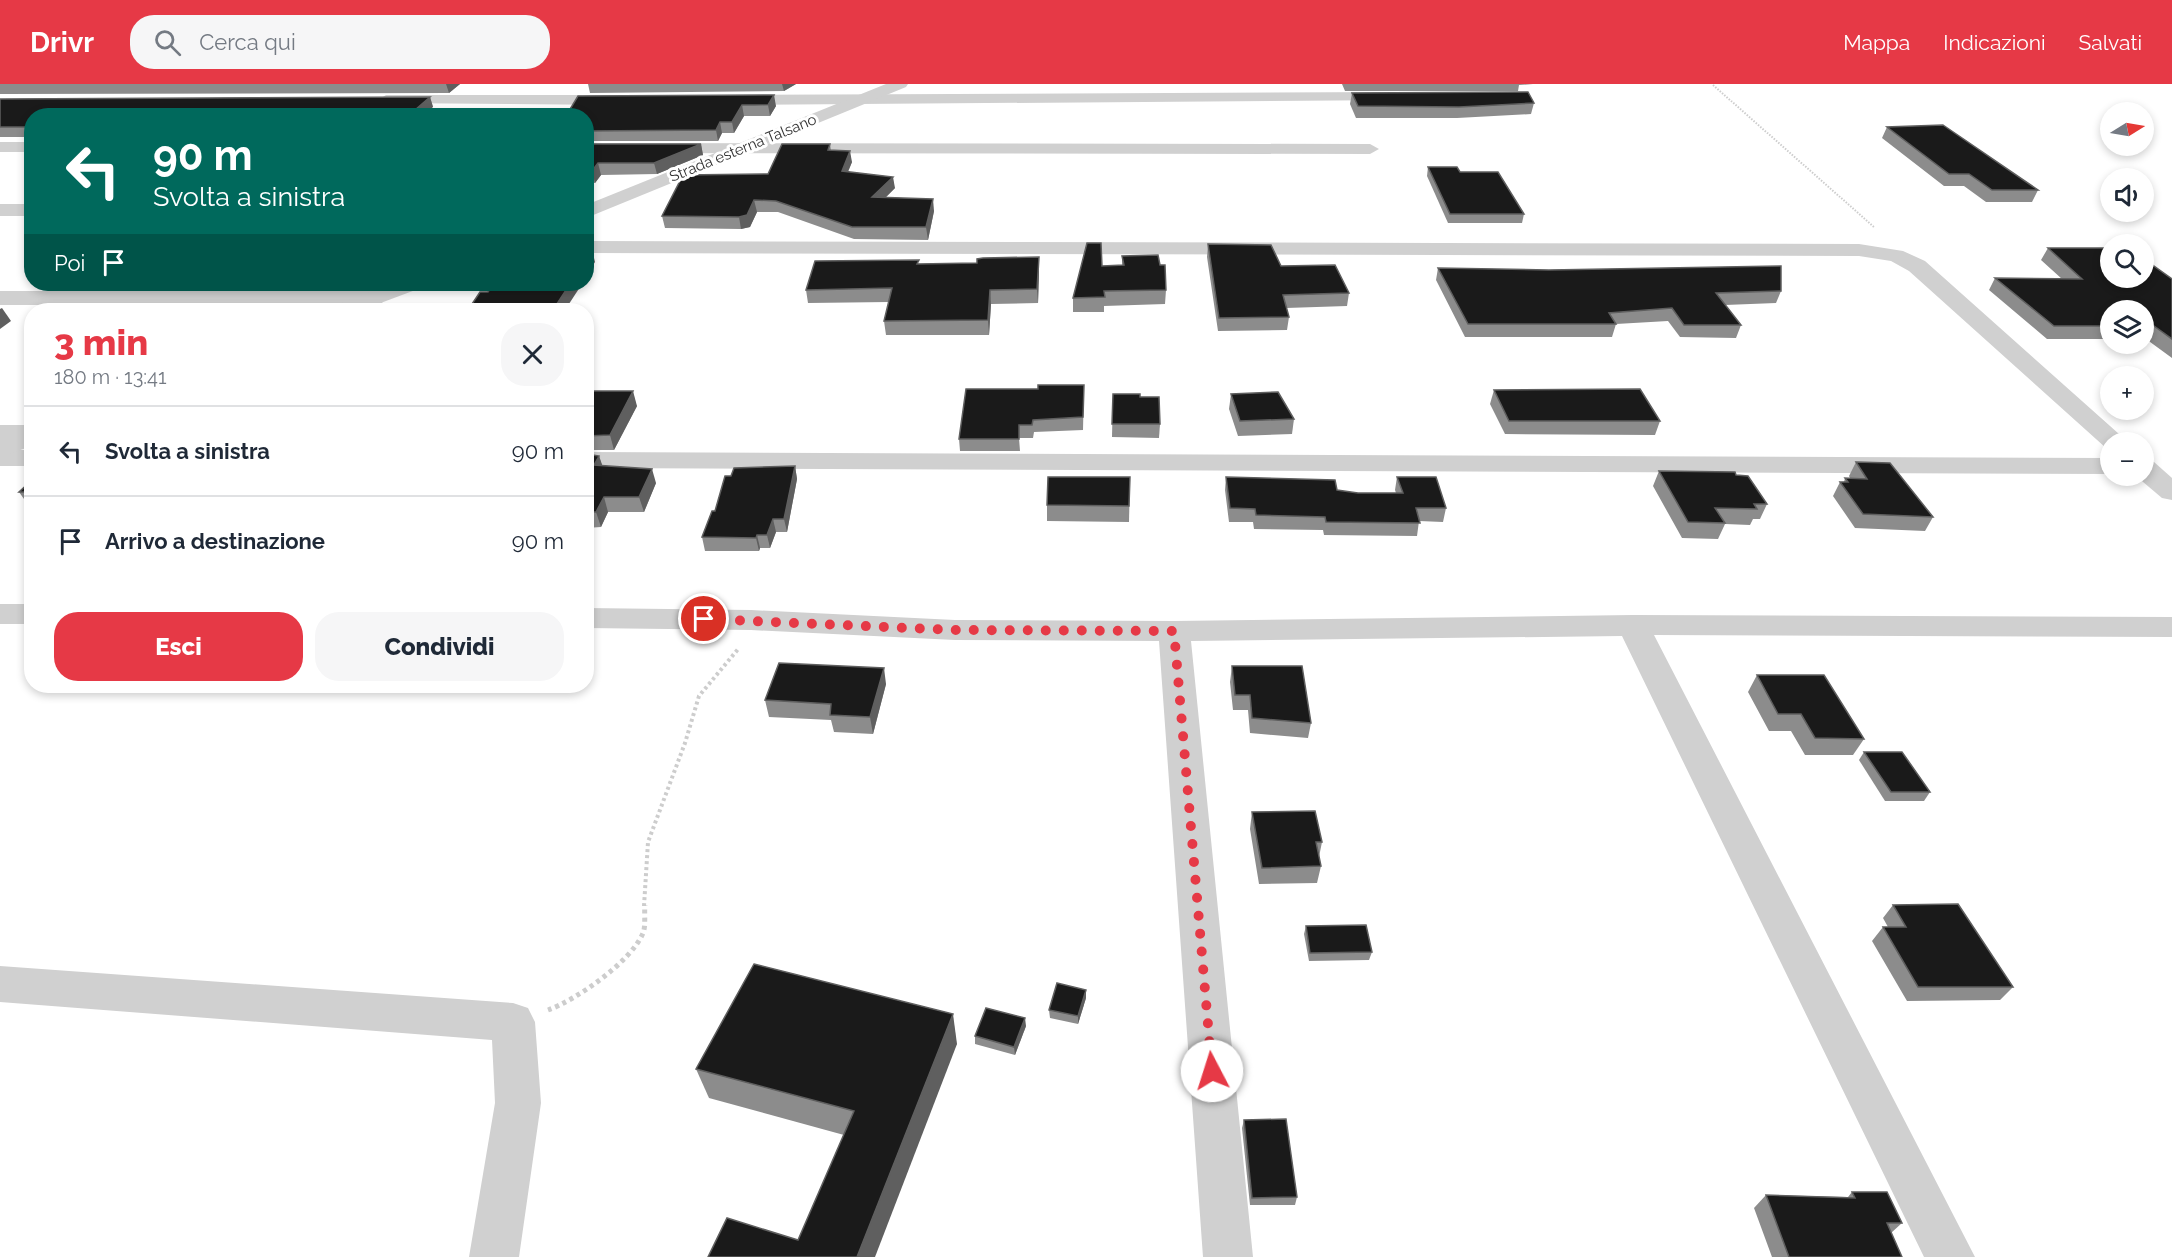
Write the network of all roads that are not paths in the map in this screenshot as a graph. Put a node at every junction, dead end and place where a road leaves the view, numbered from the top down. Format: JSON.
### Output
{"nodes":[{"id":1,"x":900,"y":84,"type":"edge"},
{"id":2,"x":1419,"y":98,"type":"edge"},
{"id":3,"x":862,"y":99,"type":"junction"},
{"id":4,"x":371,"y":100,"type":"edge"},
{"id":5,"x":634,"y":100,"type":"edge"},
{"id":6,"x":718,"y":100,"type":"edge"},
{"id":7,"x":0,"y":147,"type":"edge"},
{"id":8,"x":24,"y":147,"type":"edge"},
{"id":9,"x":594,"y":148,"type":"edge"},
{"id":10,"x":743,"y":148,"type":"junction"},
{"id":11,"x":1370,"y":148,"type":"dead end"},
{"id":12,"x":594,"y":209,"type":"edge"},
{"id":13,"x":0,"y":210,"type":"edge"},
{"id":14,"x":24,"y":210,"type":"edge"},
{"id":15,"x":594,"y":247,"type":"edge"},
{"id":16,"x":392,"y":291,"type":"edge"},
{"id":17,"x":0,"y":298,"type":"edge"},
{"id":18,"x":374,"y":298,"type":"junction"},
{"id":19,"x":361,"y":303,"type":"edge"},
{"id":20,"x":2104,"y":432,"type":"edge"},
{"id":21,"x":0,"y":433,"type":"edge"},
{"id":22,"x":24,"y":434,"type":"edge"},
{"id":23,"x":24,"y":438,"type":"edge"},
{"id":24,"x":0,"y":449,"type":"edge"},
{"id":25,"x":0,"y":458,"type":"edge"},
{"id":26,"x":24,"y":458,"type":"edge"},
{"id":27,"x":594,"y":460,"type":"edge"},
{"id":28,"x":2100,"y":466,"type":"edge"},
{"id":29,"x":2154,"y":477,"type":"edge"},
{"id":30,"x":2172,"y":492,"type":"edge"},
{"id":31,"x":0,"y":614,"type":"edge"},
{"id":32,"x":24,"y":614,"type":"edge"},
{"id":33,"x":594,"y":618,"type":"edge"},
{"id":34,"x":1633,"y":624,"type":"junction"},
{"id":35,"x":2172,"y":627,"type":"edge"},
{"id":36,"x":1174,"y":631,"type":"junction"},
{"id":37,"x":0,"y":984,"type":"edge"},
{"id":38,"x":494,"y":1257,"type":"edge"},
{"id":39,"x":1228,"y":1257,"type":"edge"},
{"id":40,"x":1950,"y":1257,"type":"edge"}],
"edges":[{"from":1,"to":3,"type":"street","name":"Strada esterna Talsano"},
{"from":2,"to":3,"type":"street"},
{"from":3,"to":6,"type":"street"},
{"from":3,"to":10,"type":"street","name":"Strada esterna Talsano"},
{"from":4,"to":5,"type":"street"},
{"from":7,"to":8,"type":"street"},
{"from":9,"to":10,"type":"street"},
{"from":10,"to":11,"type":"street"},
{"from":10,"to":12,"type":"street","name":"Strada esterna Talsano"},
{"from":13,"to":14,"type":"street"},
{"from":15,"to":20,"type":"street"},
{"from":16,"to":18,"type":"street"},
{"from":17,"to":18,"type":"street"},
{"from":18,"to":19,"type":"street"},
{"from":21,"to":22,"type":"street"},
{"from":23,"to":24,"type":"street"},
{"from":25,"to":26,"type":"street"},
{"from":27,"to":28,"type":"street"},
{"from":29,"to":30,"type":"street"},
{"from":31,"to":32,"type":"street"},
{"from":33,"to":36,"type":"street"},
{"from":34,"to":35,"type":"street"},
{"from":34,"to":36,"type":"street"},
{"from":34,"to":40,"type":"street"},
{"from":36,"to":39,"type":"street"},
{"from":37,"to":38,"type":"street"}]}
